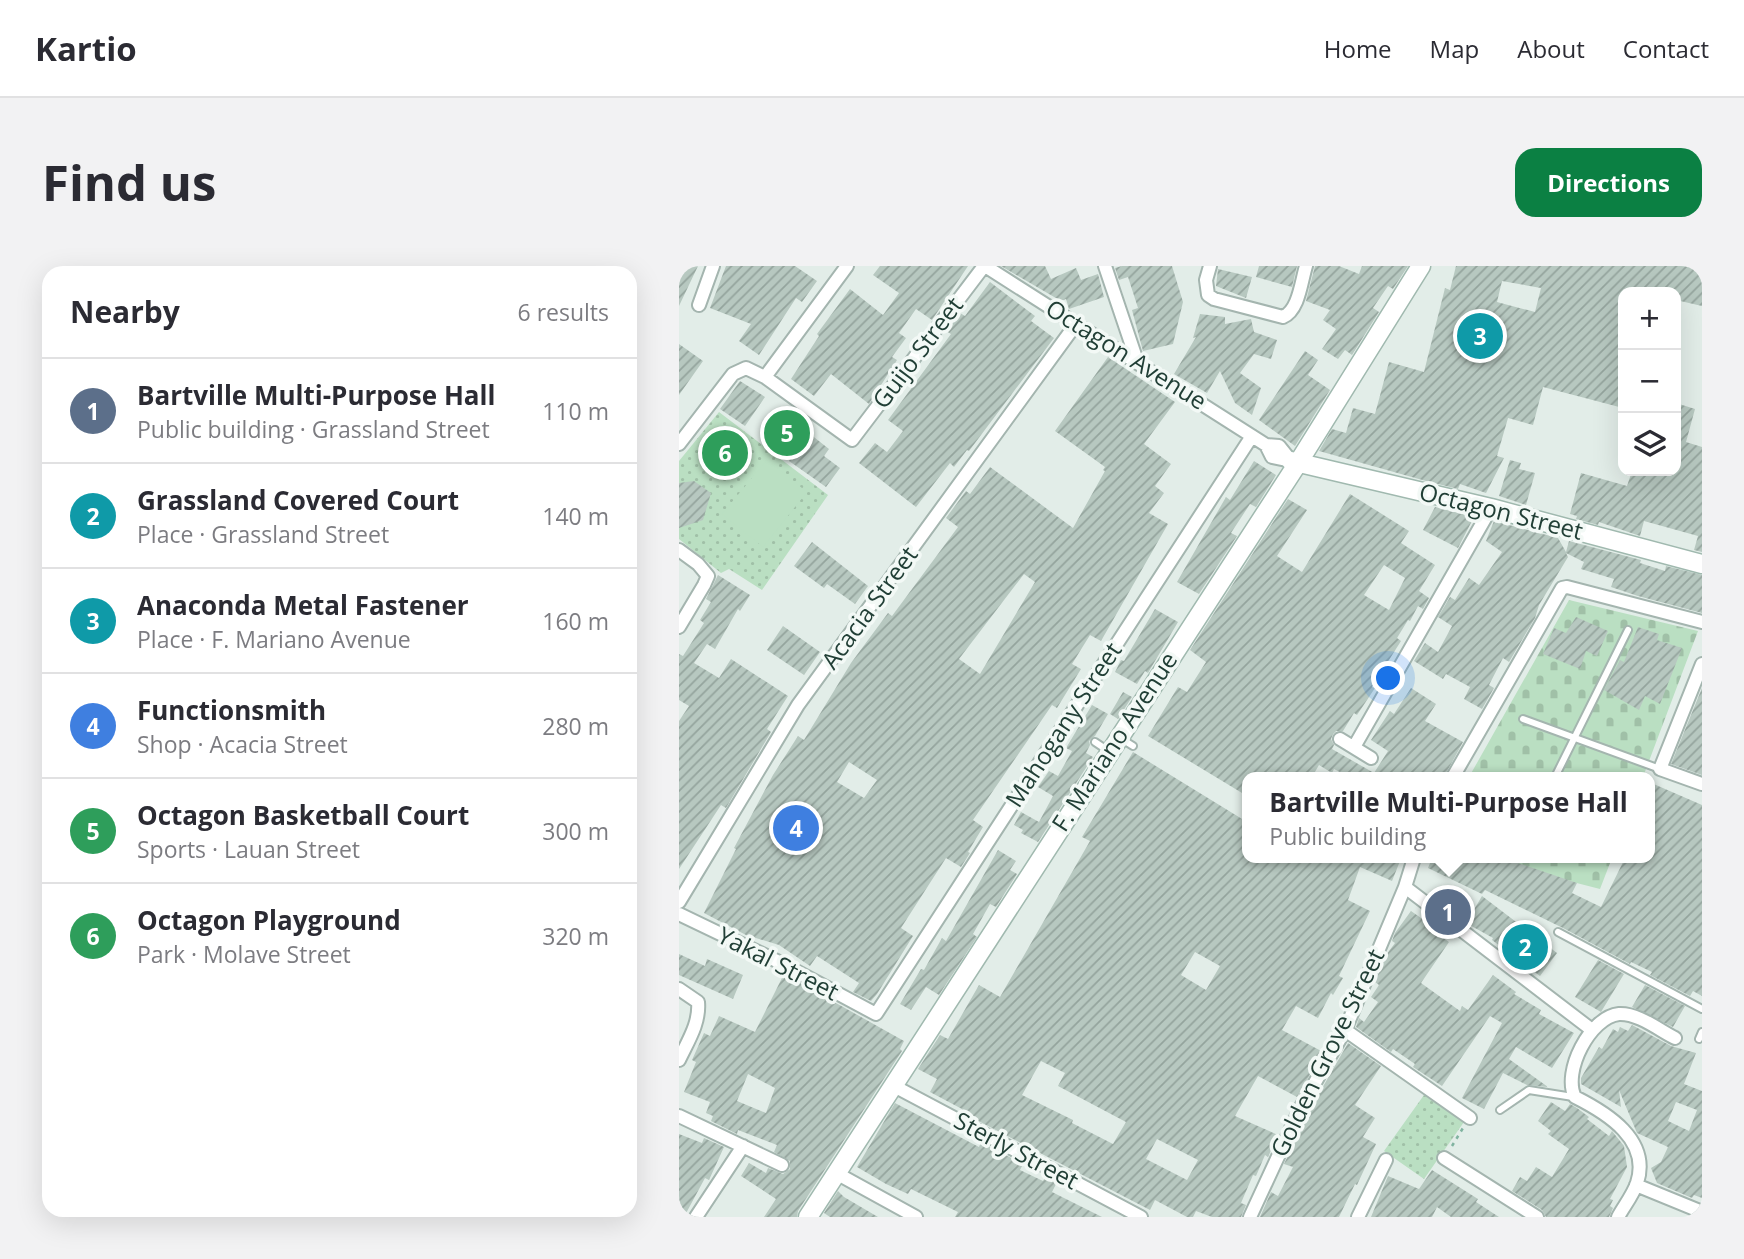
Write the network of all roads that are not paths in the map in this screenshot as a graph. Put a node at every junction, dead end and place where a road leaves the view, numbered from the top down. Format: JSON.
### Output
{"nodes":[{"id":1,"x":713,"y":266,"type":"edge"},
{"id":2,"x":846,"y":266,"type":"edge"},
{"id":3,"x":985,"y":266,"type":"edge"},
{"id":4,"x":1105,"y":266,"type":"edge"},
{"id":5,"x":1210,"y":266,"type":"edge"},
{"id":6,"x":1306,"y":266,"type":"edge"},
{"id":7,"x":1421,"y":266,"type":"edge"},
{"id":8,"x":699,"y":305,"type":"dead end"},
{"id":9,"x":1076,"y":324,"type":"junction"},
{"id":10,"x":1137,"y":361,"type":"junction"},
{"id":11,"x":765,"y":377,"type":"junction"},
{"id":12,"x":1252,"y":436,"type":"junction"},
{"id":13,"x":679,"y":444,"type":"edge"},
{"id":14,"x":1295,"y":462,"type":"junction"},
{"id":15,"x":1491,"y":508,"type":"junction"},
{"id":16,"x":679,"y":550,"type":"edge"},
{"id":17,"x":1702,"y":564,"type":"edge"},
{"id":18,"x":1702,"y":622,"type":"edge"},
{"id":19,"x":679,"y":626,"type":"edge"},
{"id":20,"x":1628,"y":630,"type":"dead end"},
{"id":21,"x":1702,"y":664,"type":"edge"},
{"id":22,"x":1523,"y":719,"type":"dead end"},
{"id":23,"x":1340,"y":739,"type":"dead end"},
{"id":24,"x":1573,"y":739,"type":"junction"},
{"id":25,"x":1354,"y":747,"type":"junction"},
{"id":26,"x":1371,"y":758,"type":"dead end"},
{"id":27,"x":1660,"y":769,"type":"junction"},
{"id":28,"x":1456,"y":772,"type":"edge"},
{"id":29,"x":1557,"y":772,"type":"edge"},
{"id":30,"x":1702,"y":784,"type":"edge"},
{"id":31,"x":1412,"y":863,"type":"edge"},
{"id":32,"x":1405,"y":887,"type":"junction"},
{"id":33,"x":679,"y":902,"type":"edge"},
{"id":34,"x":679,"y":914,"type":"edge"},
{"id":35,"x":1558,"y":932,"type":"dead end"},
{"id":36,"x":679,"y":989,"type":"edge"},
{"id":37,"x":1702,"y":1009,"type":"edge"},
{"id":38,"x":876,"y":1014,"type":"joint"},
{"id":39,"x":1345,"y":1030,"type":"junction"},
{"id":40,"x":1592,"y":1030,"type":"junction"},
{"id":41,"x":1675,"y":1038,"type":"dead end"},
{"id":42,"x":679,"y":1060,"type":"edge"},
{"id":43,"x":892,"y":1085,"type":"junction"},
{"id":44,"x":1575,"y":1097,"type":"junction"},
{"id":45,"x":1500,"y":1110,"type":"dead end"},
{"id":46,"x":679,"y":1116,"type":"edge"},
{"id":47,"x":1470,"y":1118,"type":"road end"},
{"id":48,"x":743,"y":1146,"type":"junction"},
{"id":49,"x":1444,"y":1158,"type":"road end"},
{"id":50,"x":1386,"y":1160,"type":"dead end"},
{"id":51,"x":782,"y":1165,"type":"dead end"},
{"id":52,"x":836,"y":1173,"type":"junction"},
{"id":53,"x":1636,"y":1185,"type":"junction"},
{"id":54,"x":1520,"y":1212,"type":"edge"},
{"id":55,"x":1702,"y":1212,"type":"edge"},
{"id":56,"x":696,"y":1217,"type":"edge"},
{"id":57,"x":808,"y":1217,"type":"edge"},
{"id":58,"x":916,"y":1217,"type":"edge"},
{"id":59,"x":1141,"y":1217,"type":"edge"},
{"id":60,"x":1249,"y":1217,"type":"edge"},
{"id":61,"x":1358,"y":1217,"type":"edge"},
{"id":62,"x":1537,"y":1217,"type":"edge"},
{"id":63,"x":1618,"y":1217,"type":"edge"}],
"edges":[{"from":1,"to":8,"type":"street"},
{"from":2,"to":11,"type":"street"},
{"from":3,"to":9,"type":"street","name":"Octagon Avenue"},
{"from":3,"to":11,"type":"street","name":"Guijo Street"},
{"from":4,"to":10,"type":"street"},
{"from":5,"to":6,"type":"street"},
{"from":7,"to":14,"type":"street","name":"F. Mariano Avenue"},
{"from":9,"to":10,"type":"street","name":"Octagon Avenue"},
{"from":9,"to":33,"type":"street","name":"Acacia Street"},
{"from":10,"to":12,"type":"street","name":"Octagon Avenue"},
{"from":11,"to":13,"type":"street"},
{"from":12,"to":14,"type":"street","name":"Octagon Avenue"},
{"from":12,"to":38,"type":"street","name":"Mahogany Street"},
{"from":14,"to":15,"type":"street","name":"Octagon Street"},
{"from":14,"to":43,"type":"street","name":"F. Mariano Avenue"},
{"from":15,"to":17,"type":"street","name":"Octagon Street"},
{"from":15,"to":25,"type":"street"},
{"from":16,"to":19,"type":"street"},
{"from":18,"to":28,"type":"street"},
{"from":20,"to":24,"type":"lane"},
{"from":21,"to":27,"type":"street"},
{"from":22,"to":24,"type":"lane"},
{"from":23,"to":25,"type":"street"},
{"from":24,"to":27,"type":"lane"},
{"from":24,"to":29,"type":"lane"},
{"from":25,"to":26,"type":"street"},
{"from":27,"to":30,"type":"street"},
{"from":31,"to":32,"type":"street","name":"Golden Grove Street"},
{"from":32,"to":39,"type":"street","name":"Golden Grove Street"},
{"from":32,"to":40,"type":"street"},
{"from":34,"to":38,"type":"street","name":"Yakal Street"},
{"from":35,"to":37,"type":"lane"},
{"from":36,"to":42,"type":"street"},
{"from":39,"to":47,"type":"street"},
{"from":39,"to":60,"type":"street","name":"Golden Grove Street"},
{"from":40,"to":41,"type":"street"},
{"from":40,"to":44,"type":"street"},
{"from":43,"to":52,"type":"street","name":"F. Mariano Avenue"},
{"from":43,"to":59,"type":"street","name":"Sterly Street"},
{"from":44,"to":45,"type":"lane"},
{"from":44,"to":53,"type":"street"},
{"from":46,"to":48,"type":"street"},
{"from":48,"to":51,"type":"street"},
{"from":48,"to":56,"type":"street"},
{"from":49,"to":54,"type":"street"},
{"from":50,"to":61,"type":"street"},
{"from":52,"to":57,"type":"street","name":"F. Mariano Avenue"},
{"from":52,"to":58,"type":"street"},
{"from":53,"to":55,"type":"street"},
{"from":53,"to":63,"type":"street"},
{"from":54,"to":62,"type":"street"}]}
